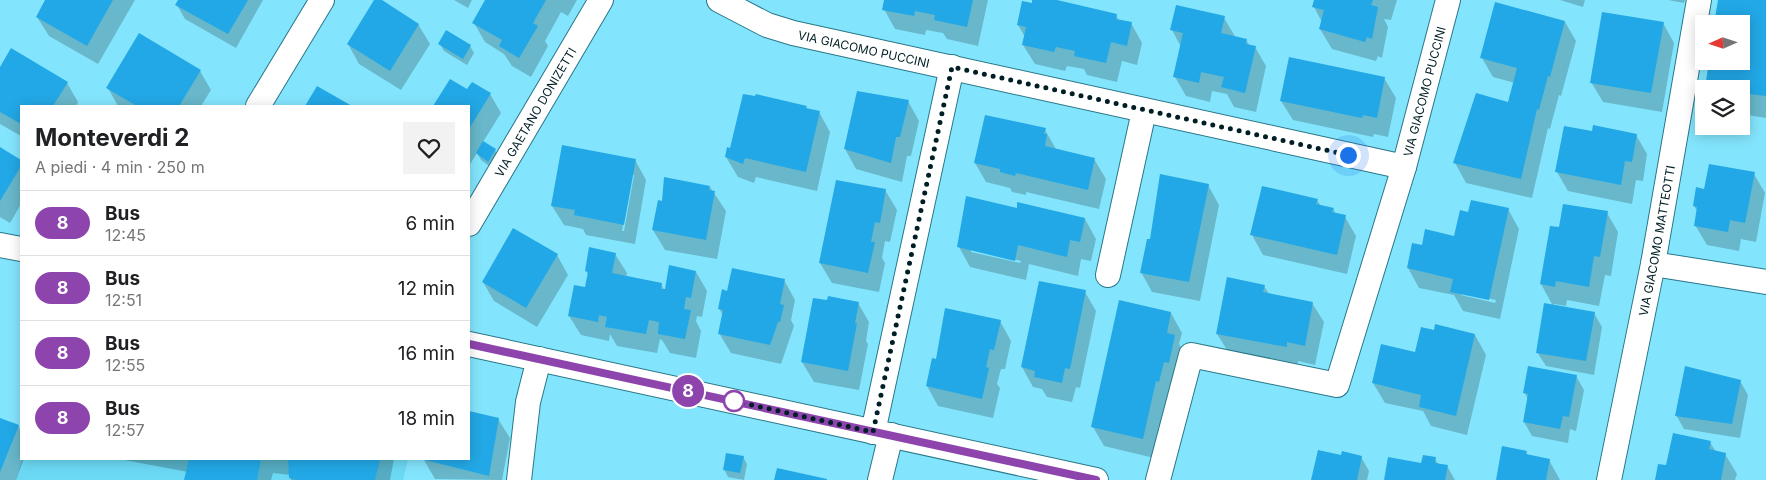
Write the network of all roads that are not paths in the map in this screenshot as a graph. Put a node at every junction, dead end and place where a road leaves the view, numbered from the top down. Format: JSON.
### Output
{"nodes":[{"id":1,"x":322,"y":0,"type":"edge"},
{"id":2,"x":601,"y":0,"type":"edge"},
{"id":3,"x":1448,"y":0,"type":"edge"},
{"id":4,"x":1700,"y":0,"type":"edge"},
{"id":5,"x":729,"y":3,"type":"edge"},
{"id":6,"x":952,"y":67,"type":"junction"},
{"id":7,"x":259,"y":105,"type":"edge"},
{"id":8,"x":1144,"y":111,"type":"junction"},
{"id":9,"x":1404,"y":167,"type":"junction"},
{"id":10,"x":470,"y":222,"type":"edge"},
{"id":11,"x":0,"y":245,"type":"edge"},
{"id":12,"x":20,"y":249,"type":"edge"},
{"id":13,"x":1653,"y":264,"type":"junction"},
{"id":14,"x":1108,"y":275,"type":"dead end"},
{"id":15,"x":1766,"y":282,"type":"edge"},
{"id":16,"x":470,"y":344,"type":"edge"},
{"id":17,"x":539,"y":359,"type":"junction"},
{"id":18,"x":882,"y":433,"type":"junction"},
{"id":19,"x":1090,"y":479,"type":"edge"},
{"id":20,"x":519,"y":480,"type":"edge"},
{"id":21,"x":880,"y":480,"type":"edge"},
{"id":22,"x":1158,"y":480,"type":"edge"},
{"id":23,"x":1609,"y":480,"type":"edge"}],
"edges":[{"from":1,"to":7,"type":"street"},
{"from":2,"to":10,"type":"street","name":"VIA GAETANO DONIZETTI"},
{"from":3,"to":9,"type":"street","name":"VIA GIACOMO PUCCINI"},
{"from":4,"to":13,"type":"street","name":"VIA GIACOMO MATTEOTTI"},
{"from":5,"to":6,"type":"street","name":"VIA GIACOMO PUCCINI"},
{"from":6,"to":8,"type":"street","name":"VIA GIACOMO PUCCINI"},
{"from":6,"to":18,"type":"street"},
{"from":8,"to":9,"type":"street","name":"VIA GIACOMO PUCCINI"},
{"from":8,"to":14,"type":"street"},
{"from":9,"to":22,"type":"street"},
{"from":11,"to":12,"type":"street"},
{"from":13,"to":15,"type":"street"},
{"from":13,"to":23,"type":"street","name":"VIA GIACOMO MATTEOTTI"},
{"from":16,"to":17,"type":"street"},
{"from":17,"to":18,"type":"street"},
{"from":17,"to":20,"type":"street"},
{"from":18,"to":19,"type":"street"},
{"from":18,"to":21,"type":"street"}]}
